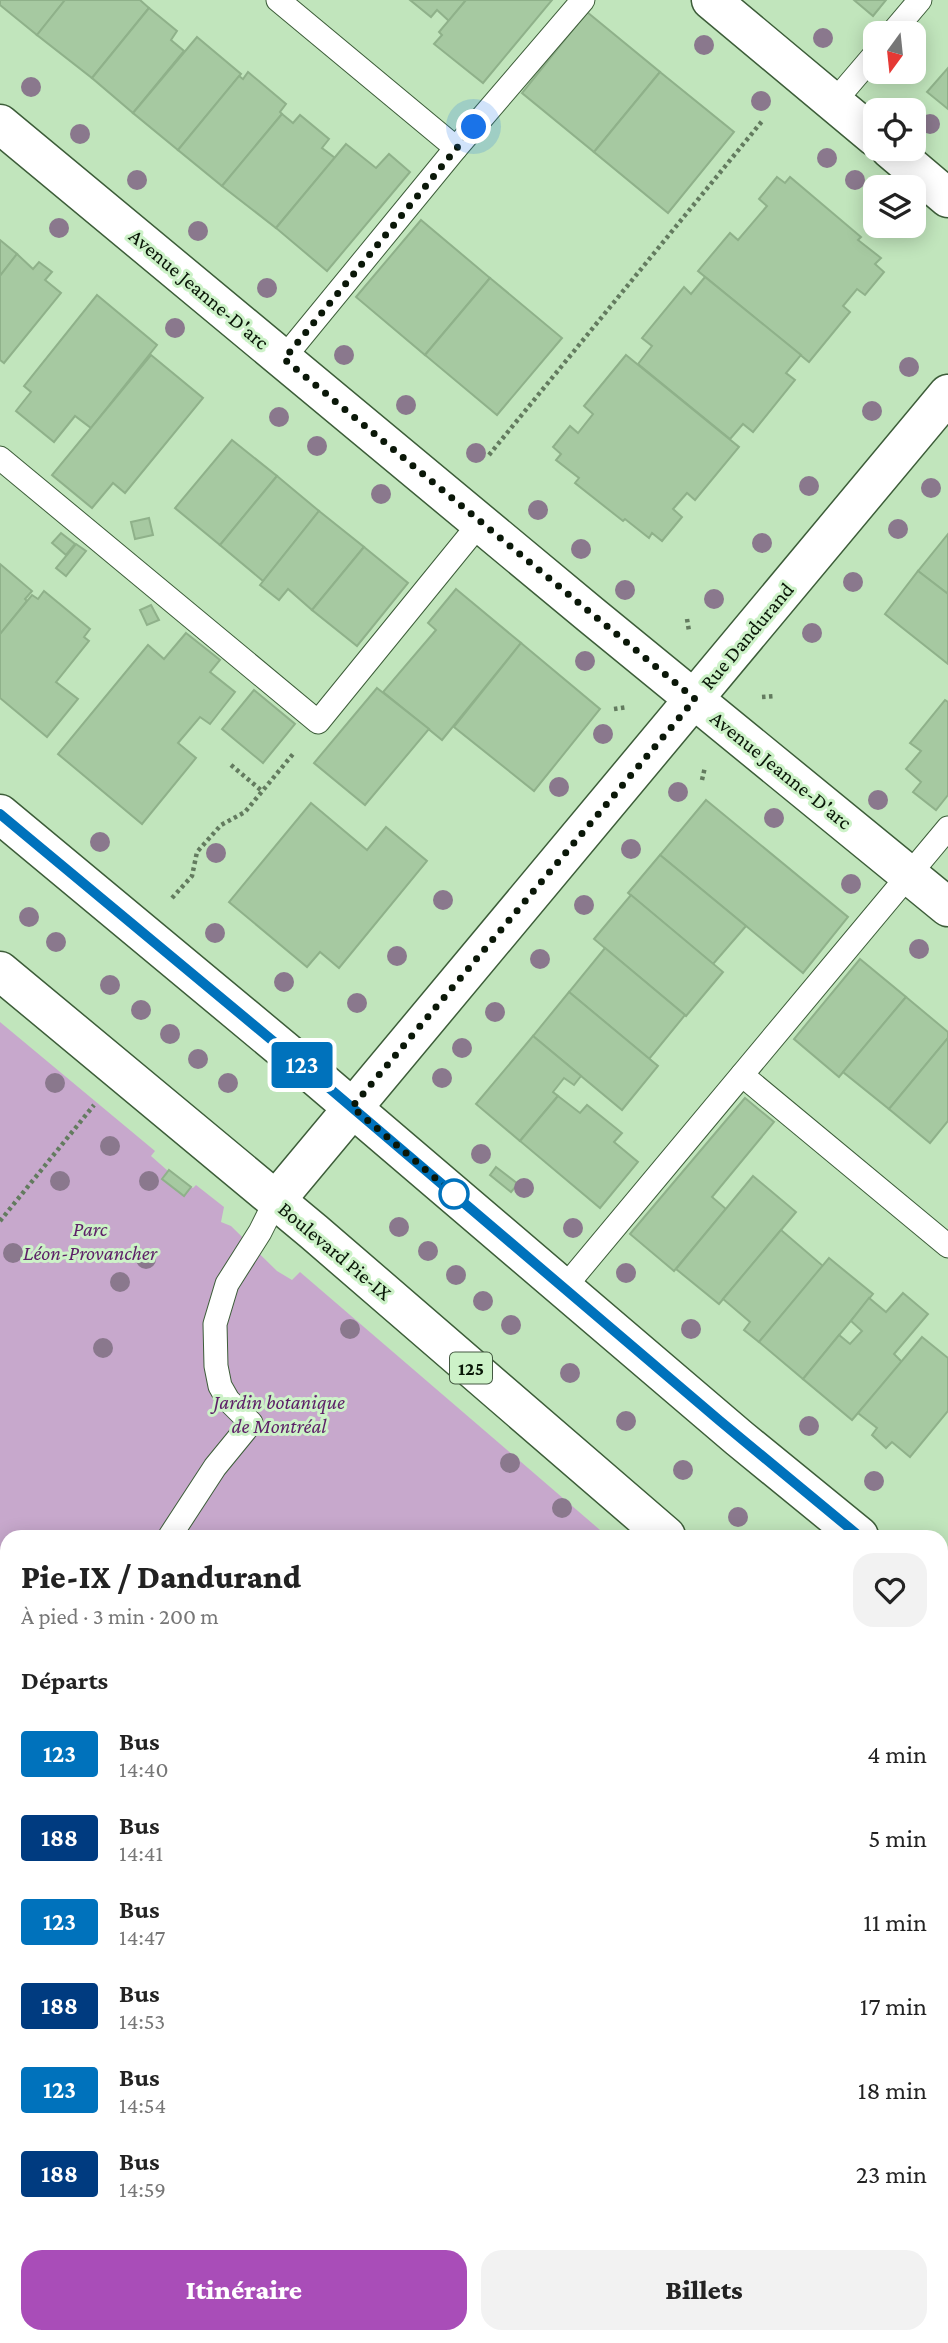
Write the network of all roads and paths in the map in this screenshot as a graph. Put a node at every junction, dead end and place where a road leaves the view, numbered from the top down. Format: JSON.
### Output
{"nodes":[{"id":1,"x":278,"y":0,"type":"edge"},
{"id":2,"x":583,"y":0,"type":"edge"},
{"id":3,"x":711,"y":0,"type":"edge"},
{"id":4,"x":920,"y":0,"type":"edge"},
{"id":5,"x":902,"y":21,"type":"edge"},
{"id":6,"x":863,"y":68,"type":"edge"},
{"id":7,"x":834,"y":103,"type":"junction"},
{"id":8,"x":763,"y":120,"type":"dead end"},
{"id":9,"x":0,"y":124,"type":"edge"},
{"id":10,"x":863,"y":126,"type":"edge"},
{"id":11,"x":456,"y":148,"type":"junction"},
{"id":12,"x":904,"y":161,"type":"edge"},
{"id":13,"x":948,"y":198,"type":"edge"},
{"id":14,"x":284,"y":359,"type":"junction"},
{"id":15,"x":948,"y":394,"type":"edge"},
{"id":16,"x":489,"y":455,"type":"dead end"},
{"id":17,"x":0,"y":458,"type":"edge"},
{"id":18,"x":480,"y":523,"type":"junction"},
{"id":19,"x":687,"y":619,"type":"dead end"},
{"id":20,"x":689,"y":632,"type":"dead end"},
{"id":21,"x":695,"y":699,"type":"junction"},
{"id":22,"x":628,"y":707,"type":"dead end"},
{"id":23,"x":614,"y":709,"type":"dead end"},
{"id":24,"x":293,"y":754,"type":"dead end"},
{"id":25,"x":706,"y":764,"type":"dead end"},
{"id":26,"x":231,"y":765,"type":"dead end"},
{"id":27,"x":702,"y":780,"type":"dead end"},
{"id":28,"x":262,"y":791,"type":"junction"},
{"id":29,"x":0,"y":814,"type":"edge"},
{"id":30,"x":948,"y":828,"type":"edge"},
{"id":31,"x":908,"y":874,"type":"junction"},
{"id":32,"x":169,"y":902,"type":"dead end"},
{"id":33,"x":948,"y":907,"type":"edge"},
{"id":34,"x":0,"y":971,"type":"edge"},
{"id":35,"x":742,"y":1075,"type":"junction"},
{"id":36,"x":97,"y":1102,"type":"dead end"},
{"id":37,"x":352,"y":1107,"type":"junction"},
{"id":38,"x":275,"y":1200,"type":"junction"},
{"id":39,"x":0,"y":1221,"type":"edge"},
{"id":40,"x":948,"y":1246,"type":"edge"},
{"id":41,"x":564,"y":1288,"type":"junction"},
{"id":42,"x":739,"y":1437,"type":"junction"},
{"id":43,"x":174,"y":1530,"type":"edge"},
{"id":44,"x":659,"y":1530,"type":"edge"},
{"id":45,"x":832,"y":1530,"type":"edge"},
{"id":46,"x":852,"y":1530,"type":"edge"}],
"edges":[{"from":1,"to":11,"type":"lane"},
{"from":2,"to":11,"type":"lane"},
{"from":3,"to":7,"type":"street"},
{"from":4,"to":5,"type":"lane"},
{"from":6,"to":7,"type":"lane"},
{"from":7,"to":10,"type":"street"},
{"from":8,"to":16,"type":"path"},
{"from":9,"to":14,"type":"street","name":"Avenue Jeanne-D'arc"},
{"from":11,"to":14,"type":"lane"},
{"from":12,"to":13,"type":"street"},
{"from":14,"to":18,"type":"street","name":"Avenue Jeanne-D'arc"},
{"from":15,"to":21,"type":"street","name":"Rue Dandurand"},
{"from":17,"to":18,"type":"lane"},
{"from":18,"to":21,"type":"street","name":"Avenue Jeanne-D'arc"},
{"from":19,"to":20,"type":"path"},
{"from":21,"to":31,"type":"street","name":"Avenue Jeanne-D'arc"},
{"from":21,"to":37,"type":"street","name":"Rue Dandurand"},
{"from":22,"to":23,"type":"path"},
{"from":24,"to":28,"type":"path"},
{"from":25,"to":27,"type":"path"},
{"from":26,"to":28,"type":"path"},
{"from":28,"to":32,"type":"path"},
{"from":29,"to":37,"type":"street"},
{"from":30,"to":31,"type":"lane"},
{"from":31,"to":33,"type":"street","name":"Avenue Jeanne-D'arc"},
{"from":31,"to":35,"type":"lane"},
{"from":34,"to":38,"type":"street","name":"Boulevard Pie-IX","number":"125"},
{"from":35,"to":40,"type":"lane"},
{"from":35,"to":41,"type":"lane"},
{"from":36,"to":39,"type":"path"},
{"from":37,"to":38,"type":"street","name":"Rue Dandurand"},
{"from":37,"to":41,"type":"street"},
{"from":38,"to":43,"type":"lane"},
{"from":38,"to":44,"type":"street","name":"Boulevard Pie-IX","number":"125"},
{"from":41,"to":42,"type":"street"},
{"from":42,"to":45,"type":"lane"},
{"from":42,"to":46,"type":"street"}]}
